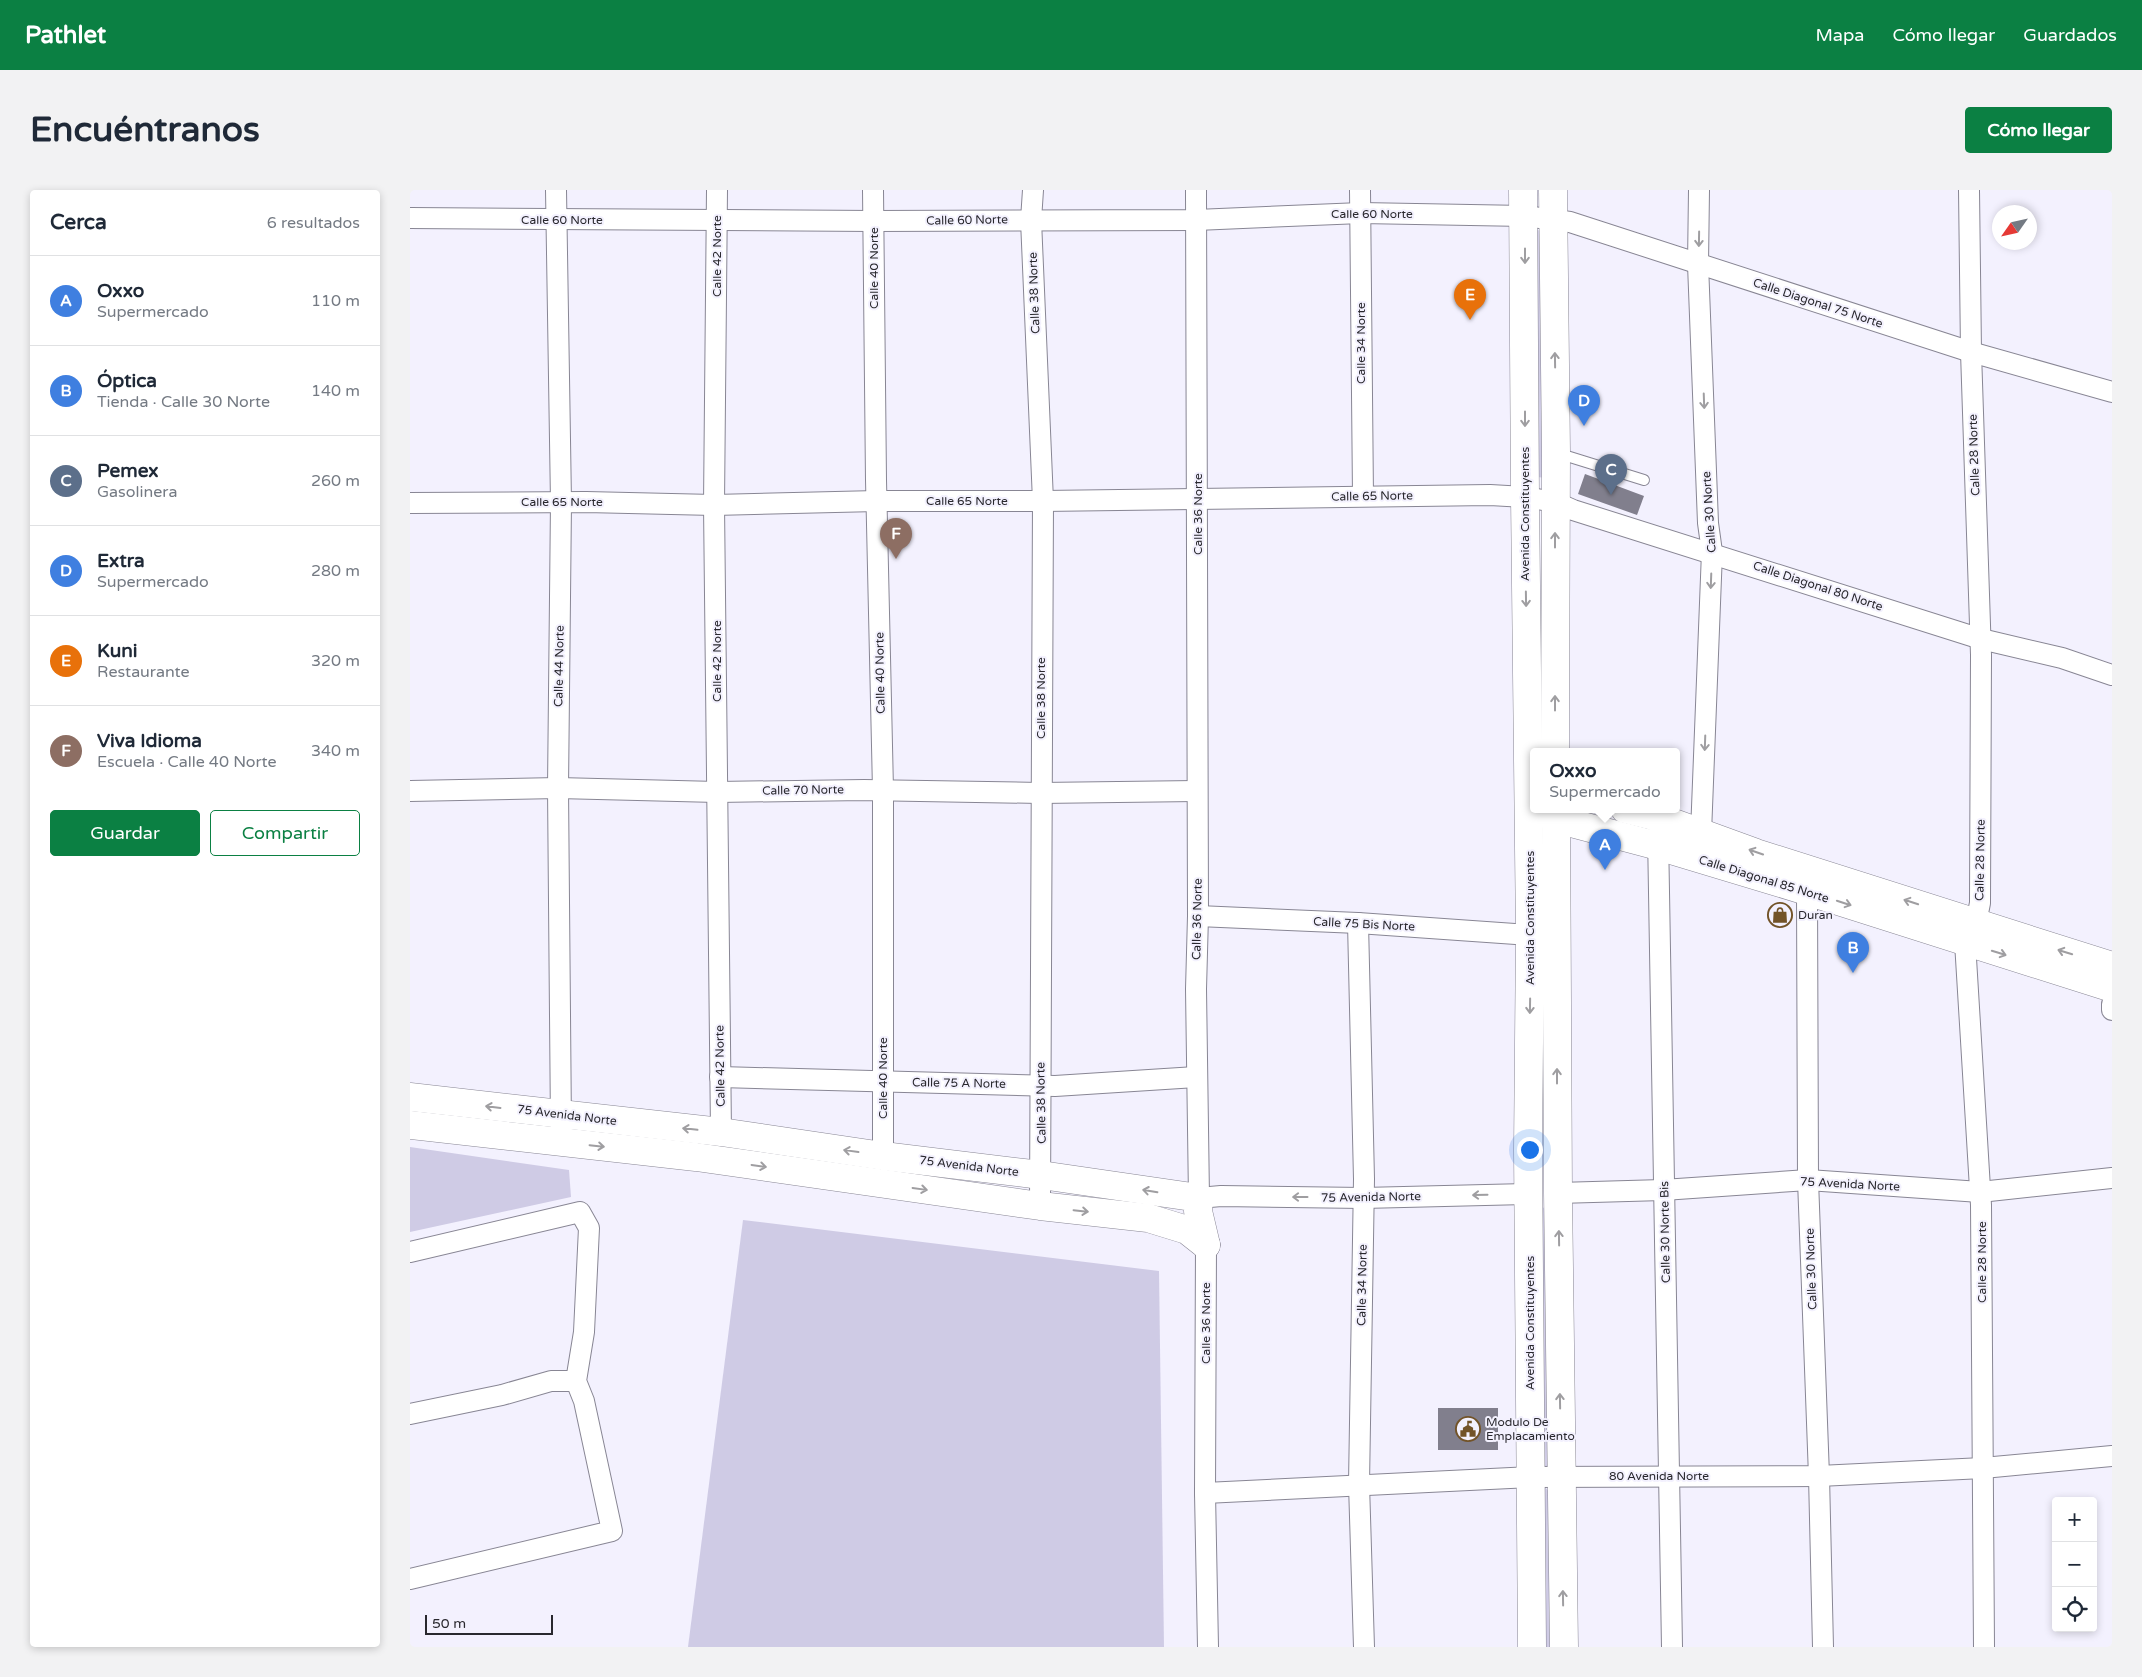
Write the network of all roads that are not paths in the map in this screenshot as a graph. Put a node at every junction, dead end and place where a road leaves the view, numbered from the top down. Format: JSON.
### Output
{"nodes":[{"id":1,"x":556,"y":190,"type":"edge"},
{"id":2,"x":717,"y":190,"type":"edge"},
{"id":3,"x":873,"y":190,"type":"edge"},
{"id":4,"x":1032,"y":190,"type":"edge"},
{"id":5,"x":1196,"y":190,"type":"edge"},
{"id":6,"x":1360,"y":190,"type":"edge"},
{"id":7,"x":1553,"y":190,"type":"edge"},
{"id":8,"x":1699,"y":190,"type":"edge"},
{"id":9,"x":1969,"y":190,"type":"edge"},
{"id":10,"x":1524,"y":203,"type":"edge"},
{"id":11,"x":1360,"y":213,"type":"junction"},
{"id":12,"x":410,"y":218,"type":"edge"},
{"id":13,"x":556,"y":220,"type":"junction"},
{"id":14,"x":1031,"y":220,"type":"junction"},
{"id":15,"x":1196,"y":220,"type":"junction"},
{"id":16,"x":1553,"y":220,"type":"junction"},
{"id":17,"x":718,"y":221,"type":"junction"},
{"id":18,"x":874,"y":221,"type":"junction"},
{"id":19,"x":1698,"y":264,"type":"junction"},
{"id":20,"x":1971,"y":352,"type":"junction"},
{"id":21,"x":2112,"y":392,"type":"edge"},
{"id":22,"x":1556,"y":453,"type":"junction"},
{"id":23,"x":1644,"y":480,"type":"dead end"},
{"id":24,"x":1363,"y":496,"type":"junction"},
{"id":25,"x":1525,"y":497,"type":"junction"},
{"id":26,"x":1198,"y":499,"type":"junction"},
{"id":27,"x":877,"y":501,"type":"junction"},
{"id":28,"x":1043,"y":501,"type":"junction"},
{"id":29,"x":561,"y":502,"type":"junction"},
{"id":30,"x":1555,"y":502,"type":"junction"},
{"id":31,"x":410,"y":503,"type":"edge"},
{"id":32,"x":714,"y":505,"type":"junction"},
{"id":33,"x":1712,"y":552,"type":"junction"},
{"id":34,"x":1981,"y":638,"type":"junction"},
{"id":35,"x":2112,"y":675,"type":"edge"},
{"id":36,"x":1530,"y":748,"type":"edge"},
{"id":37,"x":1555,"y":748,"type":"edge"},
{"id":38,"x":558,"y":788,"type":"junction"},
{"id":39,"x":883,"y":790,"type":"junction"},
{"id":40,"x":410,"y":791,"type":"edge"},
{"id":41,"x":1196,"y":791,"type":"junction"},
{"id":42,"x":717,"y":792,"type":"junction"},
{"id":43,"x":1040,"y":794,"type":"junction"},
{"id":44,"x":1547,"y":813,"type":"edge"},
{"id":45,"x":1547,"y":813,"type":"edge"},
{"id":46,"x":1550,"y":813,"type":"edge"},
{"id":47,"x":1642,"y":813,"type":"edge"},
{"id":48,"x":1658,"y":817,"type":"junction"},
{"id":49,"x":1700,"y":833,"type":"junction"},
{"id":50,"x":1658,"y":846,"type":"junction"},
{"id":51,"x":1807,"y":891,"type":"junction"},
{"id":52,"x":1198,"y":916,"type":"junction"},
{"id":53,"x":1358,"y":923,"type":"junction"},
{"id":54,"x":1970,"y":933,"type":"junction"},
{"id":55,"x":1530,"y":935,"type":"junction"},
{"id":56,"x":2112,"y":966,"type":"edge"},
{"id":57,"x":2112,"y":988,"type":"edge"},
{"id":58,"x":2112,"y":1004,"type":"edge"},
{"id":59,"x":2112,"y":1010,"type":"edge"},
{"id":60,"x":1196,"y":1076,"type":"junction"},
{"id":61,"x":720,"y":1078,"type":"junction"},
{"id":62,"x":883,"y":1081,"type":"junction"},
{"id":63,"x":1041,"y":1085,"type":"junction"},
{"id":64,"x":410,"y":1097,"type":"edge"},
{"id":65,"x":562,"y":1115,"type":"junction"},
{"id":66,"x":410,"y":1124,"type":"edge"},
{"id":67,"x":721,"y":1132,"type":"junction"},
{"id":68,"x":561,"y":1142,"type":"junction"},
{"id":69,"x":883,"y":1156,"type":"junction"},
{"id":70,"x":1042,"y":1175,"type":"junction"},
{"id":71,"x":2112,"y":1178,"type":"edge"},
{"id":72,"x":1808,"y":1180,"type":"junction"},
{"id":73,"x":1663,"y":1190,"type":"junction"},
{"id":74,"x":1980,"y":1192,"type":"junction"},
{"id":75,"x":1558,"y":1193,"type":"junction"},
{"id":76,"x":1529,"y":1194,"type":"junction"},
{"id":77,"x":1199,"y":1198,"type":"junction"},
{"id":78,"x":1363,"y":1198,"type":"junction"},
{"id":79,"x":1040,"y":1206,"type":"junction"},
{"id":80,"x":1206,"y":1245,"type":"junction"},
{"id":81,"x":410,"y":1252,"type":"edge"},
{"id":82,"x":576,"y":1381,"type":"junction"},
{"id":83,"x":410,"y":1414,"type":"edge"},
{"id":84,"x":2112,"y":1456,"type":"edge"},
{"id":85,"x":1983,"y":1468,"type":"junction"},
{"id":86,"x":1561,"y":1476,"type":"junction"},
{"id":87,"x":1670,"y":1476,"type":"junction"},
{"id":88,"x":1819,"y":1476,"type":"junction"},
{"id":89,"x":1531,"y":1477,"type":"junction"},
{"id":90,"x":1359,"y":1484,"type":"junction"},
{"id":91,"x":1205,"y":1493,"type":"junction"},
{"id":92,"x":410,"y":1579,"type":"edge"},
{"id":93,"x":1208,"y":1647,"type":"edge"},
{"id":94,"x":1364,"y":1647,"type":"edge"},
{"id":95,"x":1532,"y":1647,"type":"edge"},
{"id":96,"x":1564,"y":1647,"type":"edge"},
{"id":97,"x":1672,"y":1647,"type":"edge"},
{"id":98,"x":1823,"y":1647,"type":"edge"},
{"id":99,"x":1984,"y":1647,"type":"edge"}],
"edges":[{"from":1,"to":13,"type":"street","name":"Calle 44 Norte"},
{"from":2,"to":17,"type":"street","name":"Calle 42 Norte"},
{"from":3,"to":18,"type":"street","name":"Calle 40 Norte"},
{"from":4,"to":14,"type":"street","name":"Calle 38 Norte"},
{"from":5,"to":15,"type":"street","name":"Calle 36 Norte"},
{"from":6,"to":11,"type":"street","name":"Calle 34 Norte"},
{"from":7,"to":16,"type":"main road"},
{"from":8,"to":19,"type":"street","name":"Calle 30 Norte","one_way":true},
{"from":9,"to":20,"type":"street","name":"Calle 28 Norte"},
{"from":10,"to":11,"type":"street","name":"Calle 60 Norte"},
{"from":10,"to":16,"type":"street","name":"Calle Diagonal 75 Norte"},
{"from":10,"to":25,"type":"main road","name":"Avenida Constituyentes","one_way":true},
{"from":11,"to":15,"type":"street","name":"Calle 60 Norte"},
{"from":11,"to":24,"type":"street","name":"Calle 34 Norte"},
{"from":12,"to":13,"type":"street","name":"Calle 60 Norte"},
{"from":13,"to":17,"type":"street","name":"Calle 60 Norte"},
{"from":13,"to":29,"type":"street","name":"Calle 44 Norte"},
{"from":14,"to":15,"type":"street","name":"Calle 60 Norte"},
{"from":14,"to":18,"type":"street","name":"Calle 60 Norte"},
{"from":14,"to":28,"type":"street","name":"Calle 38 Norte"},
{"from":15,"to":26,"type":"street","name":"Calle 36 Norte"},
{"from":16,"to":19,"type":"street","name":"Calle Diagonal 75 Norte"},
{"from":22,"to":16,"type":"main road","one_way":true},
{"from":17,"to":18,"type":"street","name":"Calle 60 Norte"},
{"from":17,"to":32,"type":"street","name":"Calle 42 Norte"},
{"from":18,"to":27,"type":"street","name":"Calle 40 Norte"},
{"from":19,"to":20,"type":"street","name":"Calle Diagonal 75 Norte"},
{"from":19,"to":33,"type":"street","name":"Calle 30 Norte","one_way":true},
{"from":20,"to":21,"type":"street","name":"Calle Diagonal 75 Norte"},
{"from":20,"to":34,"type":"street","name":"Calle 28 Norte"},
{"from":22,"to":23,"type":"lane"},
{"from":22,"to":30,"type":"main road"},
{"from":24,"to":25,"type":"street","name":"Calle 65 Norte"},
{"from":24,"to":26,"type":"street","name":"Calle 65 Norte"},
{"from":25,"to":30,"type":"street","name":"Calle Diagonal 80 Norte"},
{"from":25,"to":36,"type":"main road","name":"Avenida Constituyentes","one_way":true},
{"from":26,"to":28,"type":"street","name":"Calle 65 Norte"},
{"from":26,"to":41,"type":"street","name":"Calle 36 Norte"},
{"from":27,"to":28,"type":"street","name":"Calle 65 Norte"},
{"from":27,"to":32,"type":"street","name":"Calle 65 Norte"},
{"from":27,"to":39,"type":"street","name":"Calle 40 Norte"},
{"from":28,"to":43,"type":"street","name":"Calle 38 Norte"},
{"from":29,"to":31,"type":"street","name":"Calle 65 Norte"},
{"from":29,"to":32,"type":"street","name":"Calle 65 Norte"},
{"from":29,"to":38,"type":"street","name":"Calle 44 Norte"},
{"from":30,"to":33,"type":"street","name":"Calle Diagonal 80 Norte"},
{"from":37,"to":30,"type":"main road","one_way":true},
{"from":32,"to":42,"type":"street","name":"Calle 42 Norte"},
{"from":33,"to":34,"type":"street","name":"Calle Diagonal 80 Norte"},
{"from":33,"to":49,"type":"street","name":"Calle 30 Norte","one_way":true},
{"from":34,"to":35,"type":"street","name":"Calle Diagonal 80 Norte"},
{"from":34,"to":54,"type":"street","name":"Calle 28 Norte"},
{"from":38,"to":40,"type":"street","name":"Calle 70 Norte"},
{"from":38,"to":42,"type":"street","name":"Calle 70 Norte"},
{"from":38,"to":65,"type":"street","name":"Calle 44 Norte"},
{"from":39,"to":42,"type":"street","name":"Calle 70 Norte"},
{"from":39,"to":43,"type":"street","name":"Calle 70 Norte"},
{"from":39,"to":62,"type":"street","name":"Calle 40 Norte"},
{"from":41,"to":43,"type":"street","name":"Calle 70 Norte"},
{"from":41,"to":52,"type":"street","name":"Calle 36 Norte"},
{"from":42,"to":61,"type":"street","name":"Calle 42 Norte"},
{"from":43,"to":63,"type":"street","name":"Calle 38 Norte"},
{"from":44,"to":55,"type":"main road","name":"Avenida Constituyentes"},
{"from":75,"to":45,"type":"main road","name":"Avenida Constituyentes","one_way":true},
{"from":46,"to":50,"type":"main road","name":"Calle Diagonal 85 Norte"},
{"from":47,"to":48,"type":"main road","name":"Calle Diagonal 85 Norte"},
{"from":48,"to":49,"type":"main road","name":"Calle Diagonal 85 Norte"},
{"from":48,"to":50,"type":"street","name":"Calle 30 Norte Bis"},
{"from":54,"to":49,"type":"main road","name":"Calle Diagonal 85 Norte","one_way":true},
{"from":50,"to":51,"type":"main road","name":"Calle Diagonal 85 Norte"},
{"from":50,"to":73,"type":"street","name":"Calle 30 Norte Bis"},
{"from":51,"to":54,"type":"main road","name":"Calle Diagonal 85 Norte","one_way":true},
{"from":51,"to":72,"type":"street","name":"Calle 30 Norte"},
{"from":52,"to":53,"type":"street","name":"Calle 75 Bis Norte"},
{"from":52,"to":60,"type":"street","name":"Calle 36 Norte"},
{"from":53,"to":55,"type":"street","name":"Calle 75 Bis Norte"},
{"from":53,"to":78,"type":"street","name":"Calle 34 Norte"},
{"from":56,"to":54,"type":"main road","name":"Calle Diagonal 85 Norte","one_way":true},
{"from":54,"to":57,"type":"main road","name":"Calle Diagonal 85 Norte","one_way":true},
{"from":54,"to":74,"type":"street","name":"Calle 28 Norte"},
{"from":55,"to":76,"type":"main road","name":"Avenida Constituyentes","one_way":true},
{"from":58,"to":59,"type":"street"},
{"from":60,"to":63,"type":"street","name":"Calle 75 A Norte"},
{"from":60,"to":77,"type":"street","name":"Calle 36 Norte"},
{"from":61,"to":62,"type":"street","name":"Calle 75 A Norte"},
{"from":61,"to":67,"type":"street","name":"Calle 42 Norte"},
{"from":62,"to":63,"type":"street","name":"Calle 75 A Norte"},
{"from":62,"to":69,"type":"street","name":"Calle 40 Norte"},
{"from":63,"to":70,"type":"street","name":"Calle 38 Norte"},
{"from":65,"to":64,"type":"main road","name":"75 Avenida Norte","one_way":true},
{"from":67,"to":65,"type":"main road","name":"75 Avenida Norte","one_way":true},
{"from":65,"to":68,"type":"street","name":"Calle 44 Norte"},
{"from":66,"to":68,"type":"main road"},
{"from":69,"to":67,"type":"main road","name":"75 Avenida Norte","one_way":true},
{"from":68,"to":79,"type":"main road","one_way":true},
{"from":69,"to":70,"type":"main road","name":"75 Avenida Norte"},
{"from":77,"to":70,"type":"main road","name":"75 Avenida Norte","one_way":true},
{"from":70,"to":79,"type":"street","name":"Calle 38 Norte"},
{"from":71,"to":74,"type":"street","name":"75 Avenida Norte"},
{"from":72,"to":73,"type":"street","name":"75 Avenida Norte"},
{"from":72,"to":74,"type":"street","name":"75 Avenida Norte"},
{"from":72,"to":88,"type":"street","name":"Calle 30 Norte"},
{"from":73,"to":75,"type":"street","name":"75 Avenida Norte"},
{"from":73,"to":87,"type":"street","name":"Calle 30 Norte Bis"},
{"from":74,"to":85,"type":"street","name":"Calle 28 Norte"},
{"from":86,"to":75,"type":"main road","name":"Avenida Constituyentes","one_way":true},
{"from":76,"to":78,"type":"street","name":"75 Avenida Norte","one_way":true},
{"from":76,"to":89,"type":"main road","name":"Avenida Constituyentes"},
{"from":78,"to":77,"type":"street","name":"75 Avenida Norte","one_way":true},
{"from":77,"to":80,"type":"main road","name":"Calle 36 Norte"},
{"from":78,"to":90,"type":"street","name":"Calle 34 Norte"},
{"from":79,"to":80,"type":"main road","one_way":true},
{"from":80,"to":91,"type":"street","name":"Calle 36 Norte"},
{"from":81,"to":82,"type":"street"},
{"from":82,"to":83,"type":"street"},
{"from":82,"to":92,"type":"street"},
{"from":84,"to":85,"type":"street","name":"80 Avenida Norte"},
{"from":85,"to":88,"type":"street","name":"80 Avenida Norte"},
{"from":85,"to":99,"type":"street","name":"Calle 28 Norte"},
{"from":86,"to":87,"type":"street","name":"80 Avenida Norte"},
{"from":86,"to":89,"type":"street","name":"80 Avenida Norte"},
{"from":96,"to":86,"type":"main road","name":"Avenida Constituyentes","one_way":true},
{"from":87,"to":88,"type":"street","name":"80 Avenida Norte"},
{"from":87,"to":97,"type":"street","name":"Calle 30 Norte Bis"},
{"from":88,"to":98,"type":"street","name":"Calle 30 Norte"},
{"from":89,"to":90,"type":"street","name":"80 Avenida Norte"},
{"from":89,"to":95,"type":"main road","name":"Avenida Constituyentes"},
{"from":90,"to":91,"type":"street","name":"80 Avenida Norte"},
{"from":90,"to":94,"type":"street","name":"Calle 34 Norte"},
{"from":91,"to":93,"type":"street","name":"Calle 36 Norte"}]}
